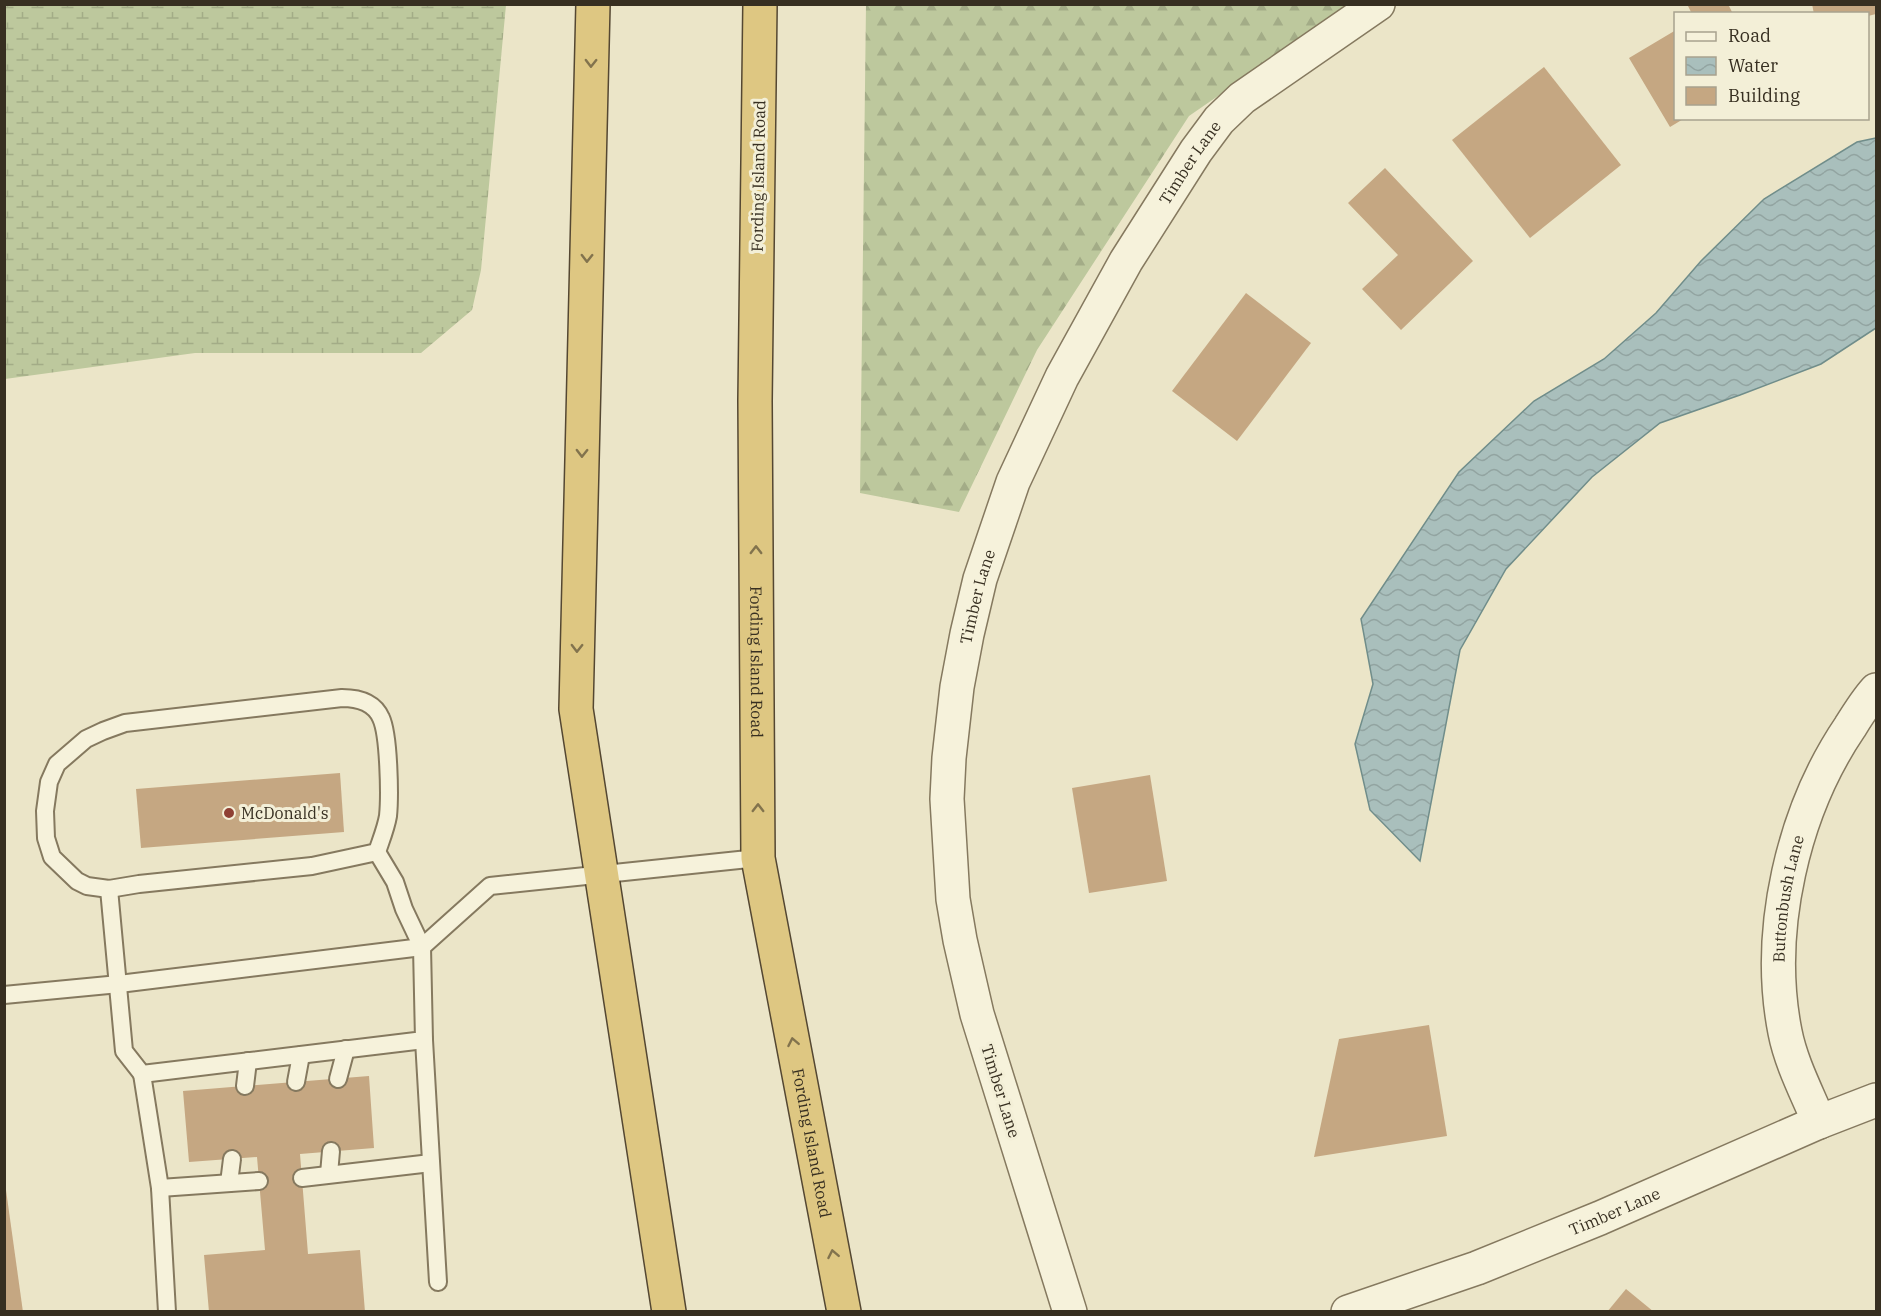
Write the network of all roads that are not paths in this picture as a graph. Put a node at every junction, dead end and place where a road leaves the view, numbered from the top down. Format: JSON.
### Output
{"nodes":[{"id":1,"x":593,"y":4,"type":"edge"},
{"id":2,"x":760,"y":4,"type":"edge"},
{"id":3,"x":1378,"y":4,"type":"edge"},
{"id":4,"x":1876,"y":690,"type":"edge"},
{"id":5,"x":377,"y":852,"type":"junction"},
{"id":6,"x":758,"y":858,"type":"junction"},
{"id":7,"x":601,"y":874,"type":"junction"},
{"id":8,"x":109,"y":889,"type":"junction"},
{"id":9,"x":422,"y":947,"type":"junction"},
{"id":10,"x":119,"y":984,"type":"junction"},
{"id":11,"x":4,"y":995,"type":"edge"},
{"id":12,"x":424,"y":1040,"type":"junction"},
{"id":13,"x":346,"y":1049,"type":"junction"},
{"id":14,"x":301,"y":1055,"type":"junction"},
{"id":15,"x":248,"y":1061,"type":"junction"},
{"id":16,"x":142,"y":1074,"type":"junction"},
{"id":17,"x":338,"y":1079,"type":"dead end"},
{"id":18,"x":296,"y":1082,"type":"dead end"},
{"id":19,"x":244,"y":1086,"type":"dead end"},
{"id":20,"x":1876,"y":1100,"type":"edge"},
{"id":21,"x":1819,"y":1122,"type":"junction"},
{"id":22,"x":331,"y":1151,"type":"dead end"},
{"id":23,"x":232,"y":1159,"type":"dead end"},
{"id":24,"x":432,"y":1163,"type":"junction"},
{"id":25,"x":329,"y":1174,"type":"junction"},
{"id":26,"x":302,"y":1178,"type":"dead end"},
{"id":27,"x":259,"y":1181,"type":"dead end"},
{"id":28,"x":229,"y":1183,"type":"junction"},
{"id":29,"x":160,"y":1188,"type":"junction"},
{"id":30,"x":438,"y":1282,"type":"dead end"},
{"id":31,"x":168,"y":1311,"type":"edge"},
{"id":32,"x":669,"y":1311,"type":"edge"},
{"id":33,"x":844,"y":1311,"type":"edge"},
{"id":34,"x":1070,"y":1311,"type":"edge"},
{"id":35,"x":1348,"y":1311,"type":"edge"}],
"edges":[{"from":1,"to":7,"type":"highway","one_way":true},
{"from":6,"to":2,"type":"highway","name":"Fording Island Road","one_way":true},
{"from":3,"to":34,"type":"street","name":"Timber Lane"},
{"from":4,"to":21,"type":"street","name":"Buttonbush Lane"},
{"from":5,"to":8,"type":"lane"},
{"from":5,"to":8,"type":"lane"},
{"from":5,"to":9,"type":"lane"},
{"from":6,"to":7,"type":"lane"},
{"from":33,"to":6,"type":"highway","name":"Fording Island Road","one_way":true},
{"from":7,"to":9,"type":"lane"},
{"from":7,"to":32,"type":"highway"},
{"from":8,"to":10,"type":"lane"},
{"from":9,"to":10,"type":"lane"},
{"from":9,"to":12,"type":"lane"},
{"from":10,"to":11,"type":"lane"},
{"from":10,"to":16,"type":"lane"},
{"from":12,"to":13,"type":"lane"},
{"from":12,"to":24,"type":"lane"},
{"from":13,"to":14,"type":"lane"},
{"from":13,"to":17,"type":"lane"},
{"from":14,"to":15,"type":"lane"},
{"from":14,"to":18,"type":"lane"},
{"from":15,"to":16,"type":"lane"},
{"from":15,"to":19,"type":"lane"},
{"from":16,"to":29,"type":"lane"},
{"from":20,"to":21,"type":"street","name":"Timber Lane"},
{"from":21,"to":35,"type":"street","name":"Timber Lane"},
{"from":22,"to":25,"type":"lane"},
{"from":23,"to":28,"type":"lane"},
{"from":24,"to":25,"type":"lane"},
{"from":24,"to":30,"type":"lane"},
{"from":25,"to":26,"type":"lane"},
{"from":27,"to":28,"type":"lane"},
{"from":28,"to":29,"type":"lane"},
{"from":29,"to":31,"type":"lane"}]}
